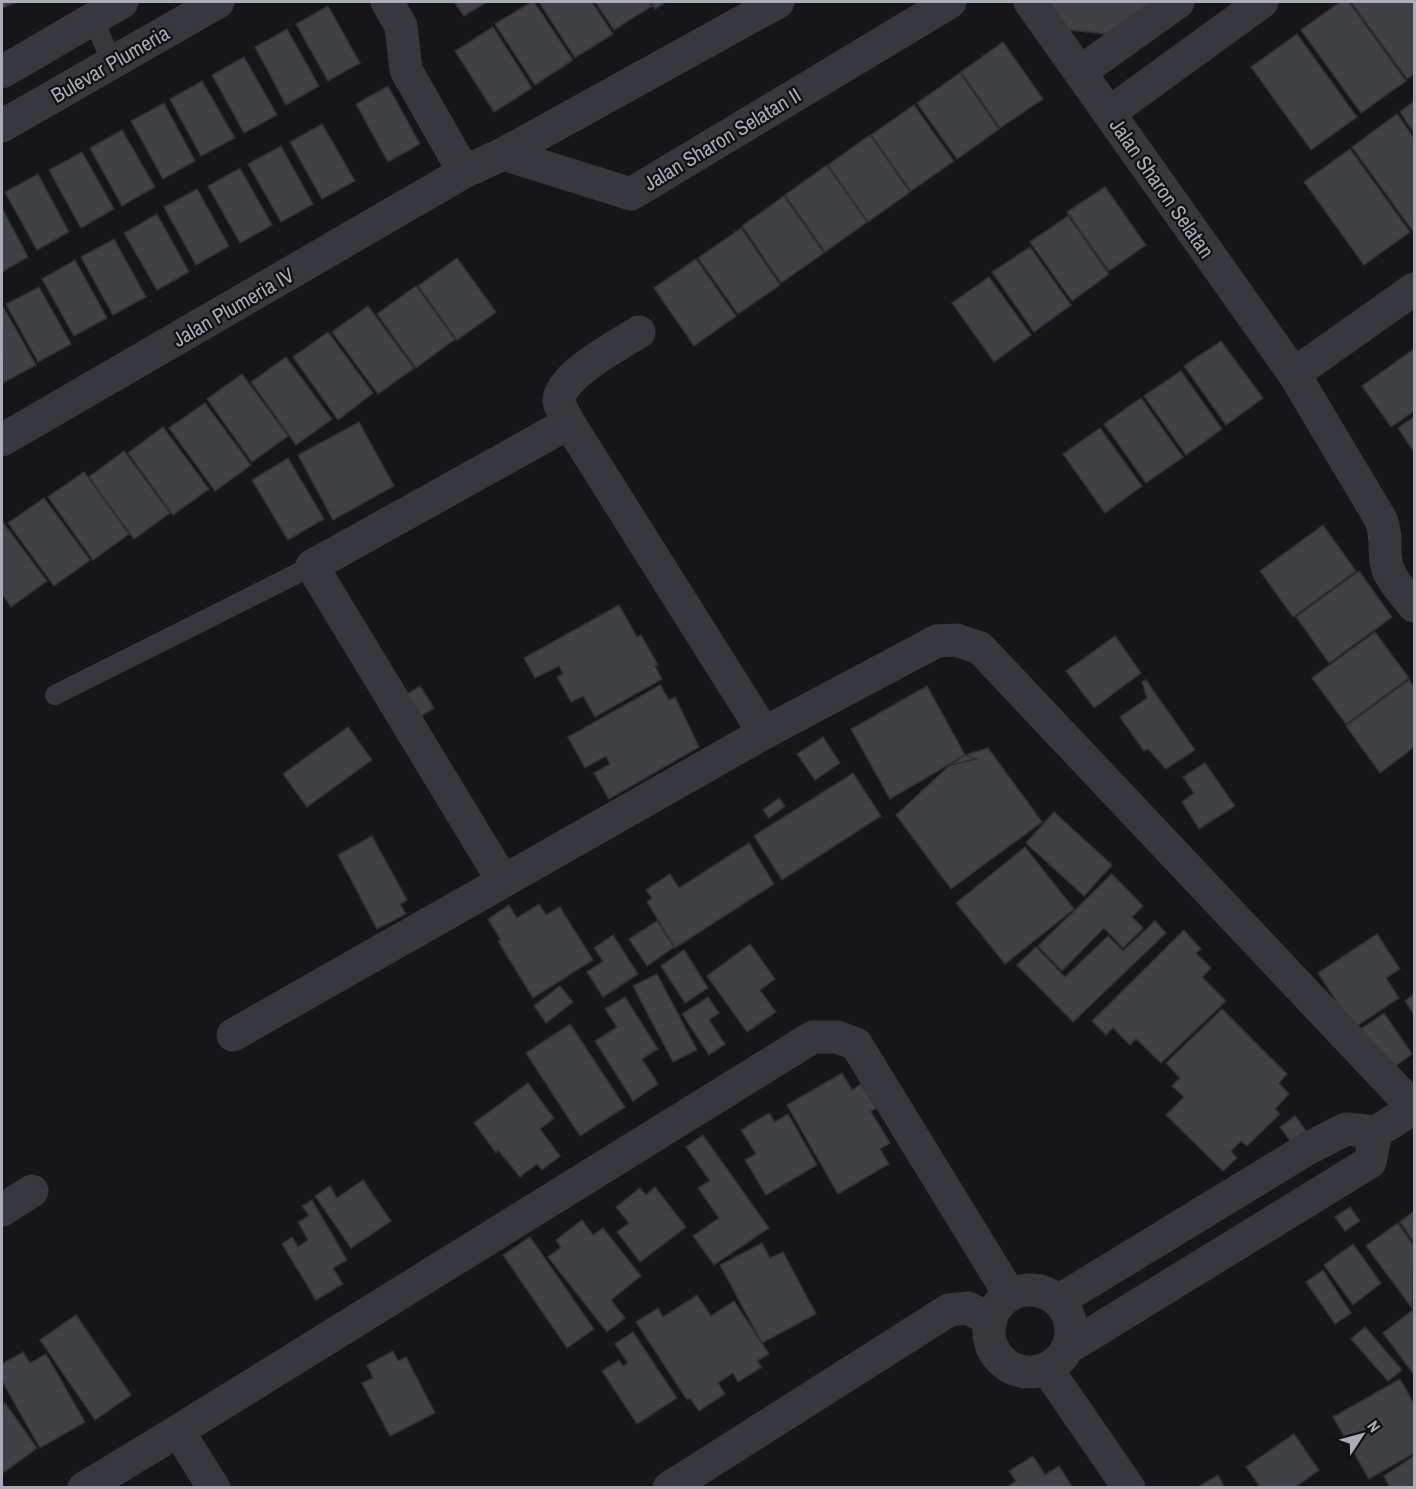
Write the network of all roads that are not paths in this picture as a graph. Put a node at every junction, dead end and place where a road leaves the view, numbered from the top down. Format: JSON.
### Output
{"nodes":[{"id":1,"x":122,"y":2,"type":"edge"},
{"id":2,"x":218,"y":2,"type":"edge"},
{"id":3,"x":387,"y":2,"type":"edge"},
{"id":4,"x":778,"y":2,"type":"edge"},
{"id":5,"x":950,"y":2,"type":"edge"},
{"id":6,"x":1030,"y":2,"type":"edge"},
{"id":7,"x":1178,"y":2,"type":"edge"},
{"id":8,"x":1262,"y":2,"type":"edge"},
{"id":9,"x":89,"y":10,"type":"edge"},
{"id":10,"x":112,"y":63,"type":"junction"},
{"id":11,"x":2,"y":72,"type":"edge"},
{"id":12,"x":1080,"y":72,"type":"junction"},
{"id":13,"x":1109,"y":113,"type":"junction"},
{"id":14,"x":2,"y":126,"type":"edge"},
{"id":15,"x":503,"y":154,"type":"junction"},
{"id":16,"x":464,"y":172,"type":"junction"},
{"id":17,"x":1414,"y":289,"type":"edge"},
{"id":18,"x":639,"y":332,"type":"dead end"},
{"id":19,"x":1294,"y":374,"type":"junction"},
{"id":20,"x":569,"y":423,"type":"junction"},
{"id":21,"x":2,"y":440,"type":"edge"},
{"id":22,"x":312,"y":566,"type":"junction"},
{"id":23,"x":1414,"y":606,"type":"edge"},
{"id":24,"x":55,"y":695,"type":"dead end"},
{"id":25,"x":764,"y":732,"type":"junction"},
{"id":26,"x":503,"y":881,"type":"junction"},
{"id":27,"x":233,"y":1035,"type":"dead end"},
{"id":28,"x":1377,"y":1132,"type":"junction"},
{"id":29,"x":32,"y":1191,"type":"dead end"},
{"id":30,"x":2,"y":1210,"type":"edge"},
{"id":31,"x":1058,"y":1301,"type":"junction"},
{"id":32,"x":1000,"y":1307,"type":"junction"},
{"id":33,"x":1057,"y":1359,"type":"junction"},
{"id":34,"x":178,"y":1431,"type":"junction"},
{"id":35,"x":84,"y":1488,"type":"edge"},
{"id":36,"x":214,"y":1488,"type":"edge"},
{"id":37,"x":669,"y":1488,"type":"edge"},
{"id":38,"x":1128,"y":1488,"type":"edge"}],
"edges":[{"from":1,"to":9,"type":"street"},
{"from":2,"to":10,"type":"street","name":"Bulevar Plumeria"},
{"from":3,"to":16,"type":"street"},
{"from":4,"to":15,"type":"street"},
{"from":5,"to":15,"type":"street","name":"Jalan Sharon Selatan II"},
{"from":6,"to":12,"type":"street","name":"Jalan Sharon Selatan"},
{"from":7,"to":12,"type":"street"},
{"from":8,"to":13,"type":"street"},
{"from":9,"to":10,"type":"lane"},
{"from":9,"to":11,"type":"street"},
{"from":10,"to":14,"type":"street","name":"Bulevar Plumeria"},
{"from":12,"to":13,"type":"street","name":"Jalan Sharon Selatan"},
{"from":13,"to":19,"type":"street","name":"Jalan Sharon Selatan"},
{"from":15,"to":16,"type":"street","name":"Jalan Plumeria IV"},
{"from":16,"to":21,"type":"street","name":"Jalan Plumeria IV"},
{"from":17,"to":19,"type":"street"},
{"from":18,"to":20,"type":"street"},
{"from":19,"to":23,"type":"street"},
{"from":20,"to":22,"type":"street"},
{"from":20,"to":25,"type":"street"},
{"from":22,"to":24,"type":"lane"},
{"from":22,"to":26,"type":"street"},
{"from":25,"to":26,"type":"street"},
{"from":25,"to":28,"type":"street"},
{"from":26,"to":27,"type":"street"},
{"from":28,"to":31,"type":"street"},
{"from":28,"to":33,"type":"street"},
{"from":29,"to":30,"type":"street"},
{"from":31,"to":32,"type":"street"},
{"from":31,"to":33,"type":"street"},
{"from":32,"to":33,"type":"street"},
{"from":32,"to":34,"type":"street"},
{"from":32,"to":37,"type":"street"},
{"from":33,"to":38,"type":"street"},
{"from":34,"to":35,"type":"street"},
{"from":34,"to":36,"type":"street"}]}
